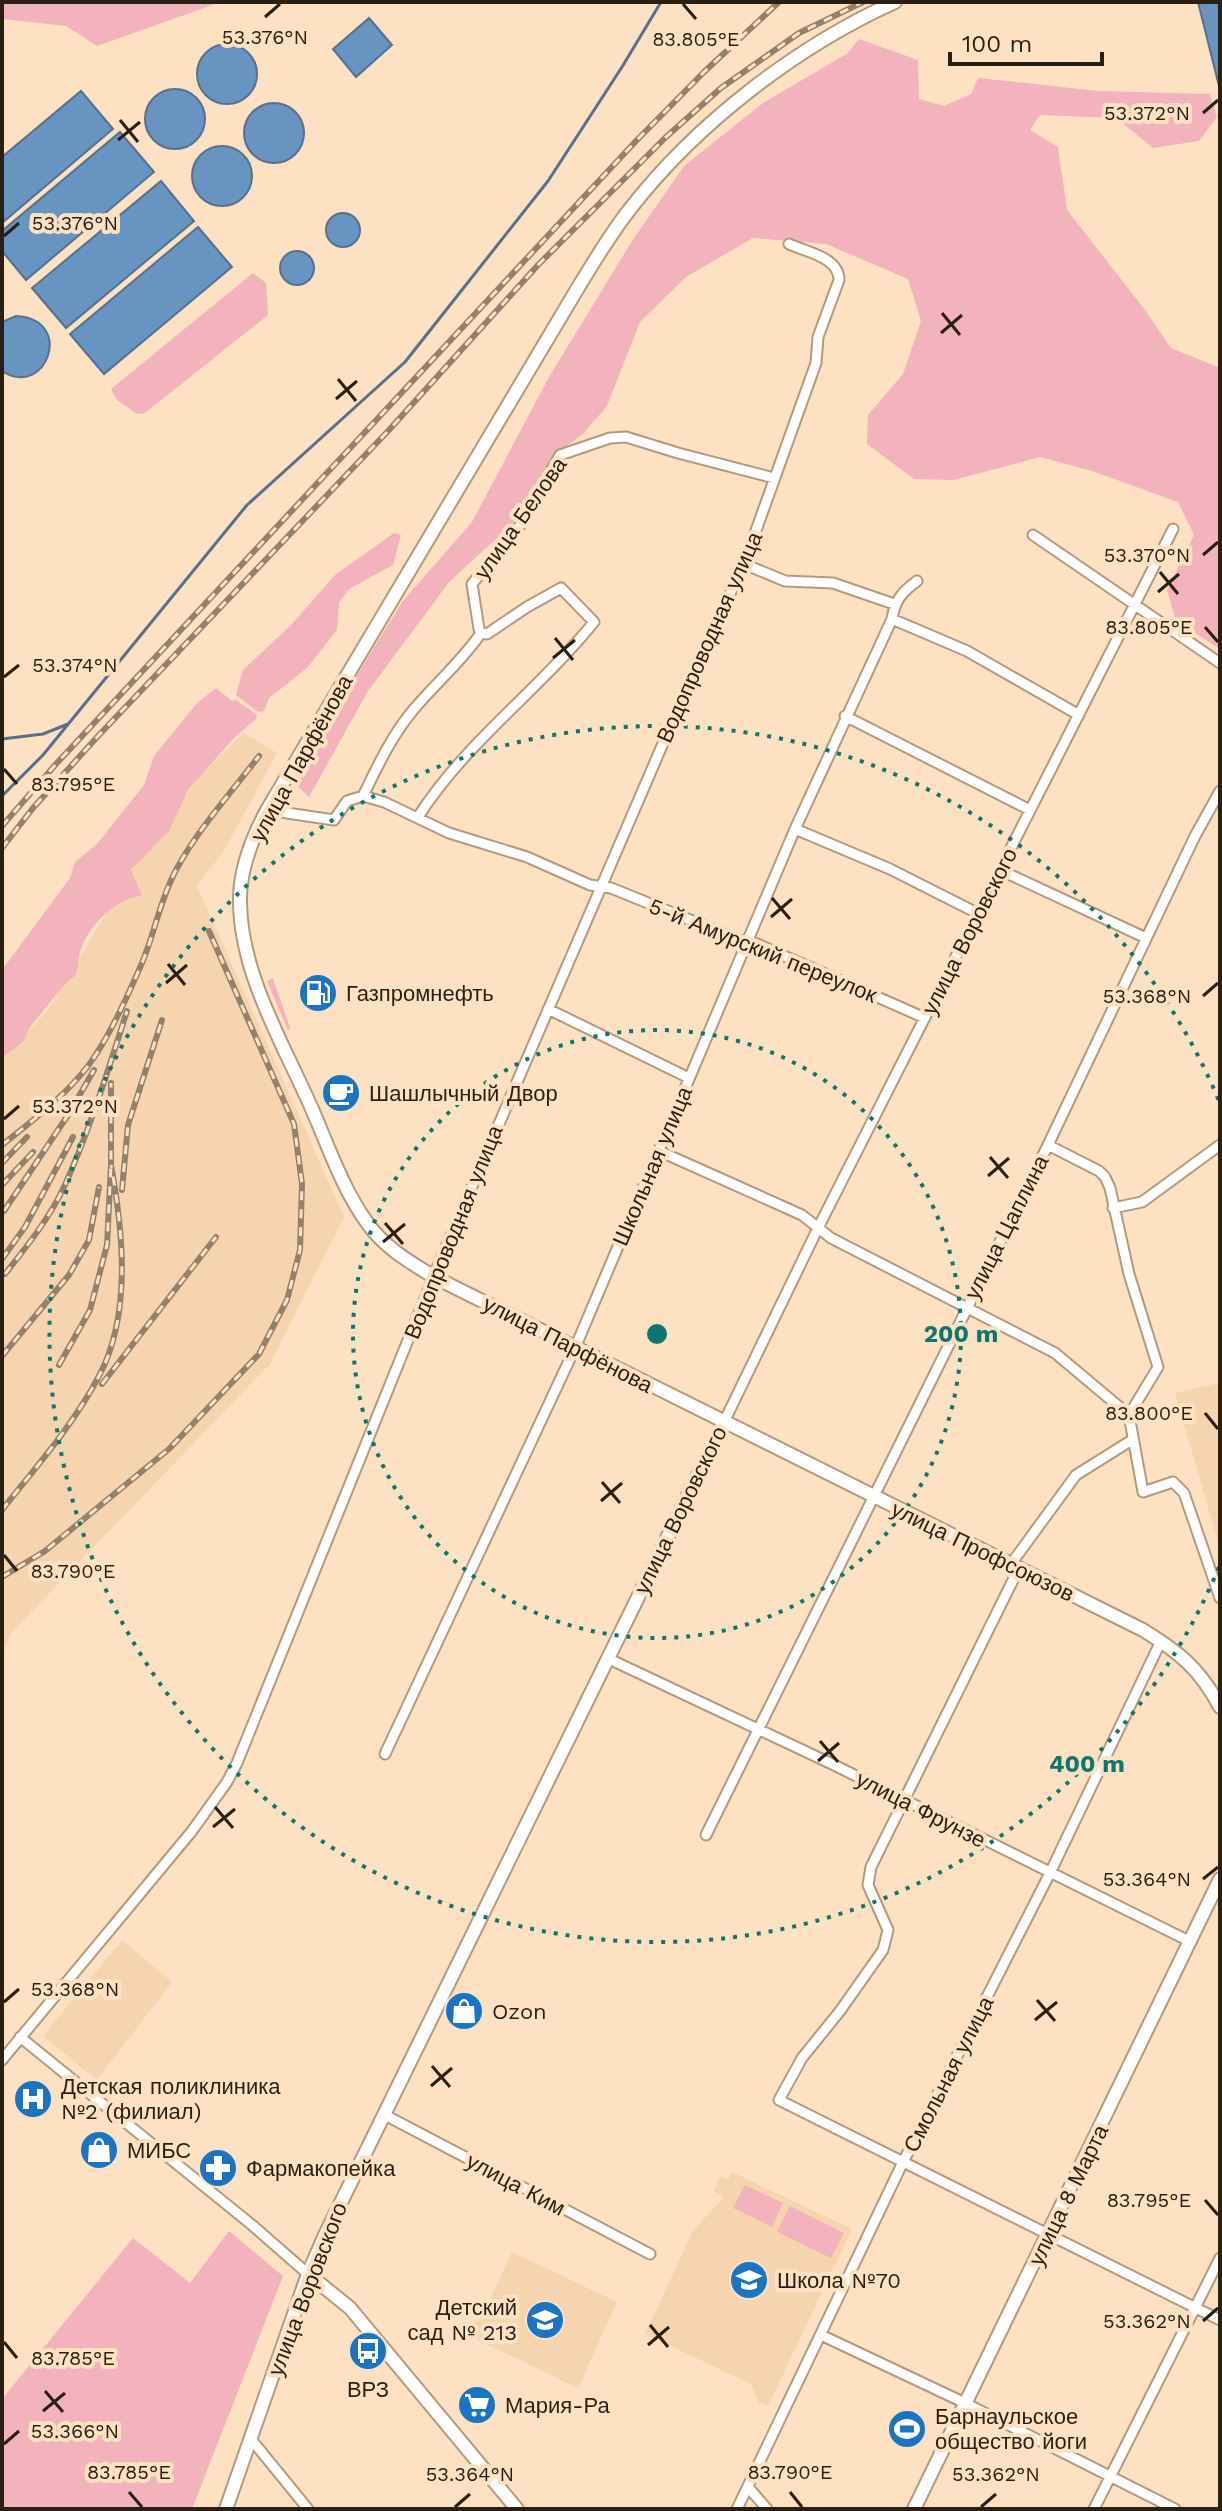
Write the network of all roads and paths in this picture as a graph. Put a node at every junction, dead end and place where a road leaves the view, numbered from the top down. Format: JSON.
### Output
{"nodes":[{"id":1,"x":895,"y":2,"type":"edge"},
{"id":2,"x":789,"y":244,"type":"dead end"},
{"id":3,"x":774,"y":478,"type":"junction"},
{"id":4,"x":1173,"y":529,"type":"dead end"},
{"id":5,"x":1033,"y":535,"type":"dead end"},
{"id":6,"x":744,"y":564,"type":"junction"},
{"id":7,"x":917,"y":581,"type":"dead end"},
{"id":8,"x":894,"y":604,"type":"junction"},
{"id":9,"x":1136,"y":606,"type":"junction"},
{"id":10,"x":892,"y":619,"type":"junction"},
{"id":11,"x":481,"y":633,"type":"junction"},
{"id":12,"x":1220,"y":663,"type":"edge"},
{"id":13,"x":1079,"y":715,"type":"junction"},
{"id":14,"x":845,"y":716,"type":"junction"},
{"id":15,"x":1220,"y":791,"type":"edge"},
{"id":16,"x":363,"y":796,"type":"junction"},
{"id":17,"x":267,"y":810,"type":"junction"},
{"id":18,"x":1030,"y":810,"type":"junction"},
{"id":19,"x":418,"y":817,"type":"junction"},
{"id":20,"x":795,"y":829,"type":"junction"},
{"id":21,"x":1000,"y":870,"type":"junction"},
{"id":22,"x":601,"y":886,"type":"junction"},
{"id":23,"x":979,"y":914,"type":"junction"},
{"id":24,"x":1146,"y":938,"type":"junction"},
{"id":25,"x":747,"y":943,"type":"junction"},
{"id":26,"x":548,"y":1009,"type":"junction"},
{"id":27,"x":925,"y":1018,"type":"junction"},
{"id":28,"x":689,"y":1078,"type":"junction"},
{"id":29,"x":1048,"y":1145,"type":"junction"},
{"id":30,"x":1220,"y":1145,"type":"edge"},
{"id":31,"x":659,"y":1151,"type":"junction"},
{"id":32,"x":1113,"y":1208,"type":"junction"},
{"id":33,"x":818,"y":1228,"type":"junction"},
{"id":34,"x":434,"y":1277,"type":"junction"},
{"id":35,"x":966,"y":1306,"type":"junction"},
{"id":36,"x":575,"y":1348,"type":"junction"},
{"id":37,"x":1129,"y":1415,"type":"junction"},
{"id":38,"x":724,"y":1422,"type":"junction"},
{"id":39,"x":1132,"y":1440,"type":"junction"},
{"id":40,"x":872,"y":1496,"type":"junction"},
{"id":41,"x":1015,"y":1566,"type":"junction"},
{"id":42,"x":1220,"y":1598,"type":"edge"},
{"id":43,"x":1161,"y":1641,"type":"junction"},
{"id":44,"x":607,"y":1658,"type":"junction"},
{"id":45,"x":1220,"y":1707,"type":"edge"},
{"id":46,"x":758,"y":1728,"type":"junction"},
{"id":47,"x":385,"y":1754,"type":"dead end"},
{"id":48,"x":905,"y":1802,"type":"junction"},
{"id":49,"x":706,"y":1835,"type":"dead end"},
{"id":50,"x":1050,"y":1873,"type":"junction"},
{"id":51,"x":1220,"y":1879,"type":"edge"},
{"id":52,"x":1191,"y":1942,"type":"junction"},
{"id":53,"x":20,"y":2037,"type":"junction"},
{"id":54,"x":2,"y":2060,"type":"edge"},
{"id":55,"x":383,"y":2114,"type":"junction"},
{"id":56,"x":903,"y":2162,"type":"junction"},
{"id":57,"x":1049,"y":2234,"type":"junction"},
{"id":58,"x":650,"y":2254,"type":"dead end"},
{"id":59,"x":1220,"y":2258,"type":"edge"},
{"id":60,"x":308,"y":2274,"type":"junction"},
{"id":61,"x":1196,"y":2308,"type":"junction"},
{"id":62,"x":1220,"y":2320,"type":"edge"},
{"id":63,"x":821,"y":2335,"type":"junction"},
{"id":64,"x":965,"y":2403,"type":"junction"},
{"id":65,"x":251,"y":2439,"type":"junction"},
{"id":66,"x":1110,"y":2476,"type":"junction"},
{"id":67,"x":748,"y":2487,"type":"junction"},
{"id":68,"x":226,"y":2509,"type":"edge"},
{"id":69,"x":308,"y":2509,"type":"edge"},
{"id":70,"x":516,"y":2509,"type":"edge"},
{"id":71,"x":737,"y":2509,"type":"edge"},
{"id":72,"x":767,"y":2509,"type":"edge"},
{"id":73,"x":914,"y":2509,"type":"edge"},
{"id":74,"x":1094,"y":2509,"type":"edge"},
{"id":75,"x":1175,"y":2509,"type":"edge"}],
"edges":[{"from":1,"to":17,"type":"main road","name":"улица Парфёнова"},
{"from":2,"to":3,"type":"street","name":"Водопроводная улица"},
{"from":3,"to":6,"type":"street","name":"Водопроводная улица"},
{"from":3,"to":11,"type":"street","name":"улица Белова"},
{"from":4,"to":9,"type":"street","name":"улица Воровского"},
{"from":5,"to":9,"type":"street"},
{"from":6,"to":8,"type":"street"},
{"from":6,"to":22,"type":"street","name":"Водопроводная улица"},
{"from":7,"to":8,"type":"street"},
{"from":8,"to":10,"type":"street","name":"Школьная улица"},
{"from":9,"to":12,"type":"street"},
{"from":9,"to":13,"type":"street","name":"улица Воровского"},
{"from":10,"to":13,"type":"street"},
{"from":10,"to":14,"type":"street","name":"Школьная улица"},
{"from":11,"to":16,"type":"street"},
{"from":11,"to":19,"type":"street"},
{"from":13,"to":18,"type":"street","name":"улица Воровского"},
{"from":14,"to":18,"type":"street"},
{"from":14,"to":20,"type":"street","name":"Школьная улица"},
{"from":15,"to":24,"type":"street","name":"улица Цаплина"},
{"from":16,"to":17,"type":"street"},
{"from":16,"to":19,"type":"street","name":"5-й Амурский переулок"},
{"from":17,"to":34,"type":"main road","name":"улица Парфёнова"},
{"from":18,"to":21,"type":"street","name":"улица Воровского"},
{"from":19,"to":22,"type":"street","name":"5-й Амурский переулок"},
{"from":20,"to":23,"type":"street"},
{"from":20,"to":25,"type":"street","name":"Школьная улица"},
{"from":21,"to":23,"type":"street","name":"улица Воровского"},
{"from":21,"to":24,"type":"street"},
{"from":22,"to":25,"type":"street","name":"5-й Амурский переулок"},
{"from":22,"to":26,"type":"street","name":"Водопроводная улица"},
{"from":23,"to":27,"type":"street","name":"улица Воровского"},
{"from":24,"to":29,"type":"street","name":"улица Цаплина"},
{"from":25,"to":27,"type":"street","name":"5-й Амурский переулок"},
{"from":25,"to":28,"type":"street","name":"Школьная улица"},
{"from":26,"to":28,"type":"street"},
{"from":26,"to":34,"type":"street","name":"Водопроводная улица"},
{"from":27,"to":33,"type":"street","name":"улица Воровского"},
{"from":28,"to":31,"type":"street","name":"Школьная улица"},
{"from":29,"to":32,"type":"street"},
{"from":29,"to":35,"type":"street","name":"улица Цаплина"},
{"from":30,"to":32,"type":"street"},
{"from":31,"to":33,"type":"street"},
{"from":31,"to":36,"type":"street","name":"Школьная улица"},
{"from":32,"to":37,"type":"street"},
{"from":33,"to":35,"type":"street"},
{"from":33,"to":38,"type":"street","name":"улица Воровского"},
{"from":34,"to":36,"type":"main road","name":"улица Парфёнова"},
{"from":34,"to":53,"type":"street","name":"Водопроводная улица"},
{"from":35,"to":37,"type":"street"},
{"from":35,"to":40,"type":"street","name":"улица Цаплина"},
{"from":36,"to":38,"type":"main road","name":"улица Парфёнова"},
{"from":36,"to":47,"type":"street","name":"Школьная улица"},
{"from":37,"to":39,"type":"street"},
{"from":38,"to":40,"type":"main road","name":"улица Профсоюзов"},
{"from":38,"to":44,"type":"main road","name":"улица Воровского"},
{"from":39,"to":41,"type":"street"},
{"from":39,"to":42,"type":"street"},
{"from":40,"to":41,"type":"main road","name":"улица Профсоюзов"},
{"from":40,"to":46,"type":"street","name":"улица Цаплина"},
{"from":41,"to":43,"type":"main road","name":"улица Профсоюзов"},
{"from":41,"to":48,"type":"street"},
{"from":43,"to":45,"type":"main road","name":"улица Профсоюзов"},
{"from":43,"to":50,"type":"street","name":"Смольная улица"},
{"from":44,"to":46,"type":"street","name":"улица Фрунзе"},
{"from":44,"to":55,"type":"main road","name":"улица Воровского"},
{"from":46,"to":48,"type":"street","name":"улица Фрунзе"},
{"from":46,"to":49,"type":"street","name":"улица Цаплина"},
{"from":48,"to":50,"type":"street","name":"улица Фрунзе"},
{"from":48,"to":56,"type":"street"},
{"from":50,"to":52,"type":"street","name":"улица Фрунзе"},
{"from":50,"to":56,"type":"street","name":"Смольная улица"},
{"from":51,"to":52,"type":"main road","name":"улица 8 Марта"},
{"from":52,"to":57,"type":"main road","name":"улица 8 Марта"},
{"from":53,"to":54,"type":"street","name":"Водопроводная улица"},
{"from":53,"to":60,"type":"street"},
{"from":55,"to":58,"type":"street","name":"улица Ким"},
{"from":55,"to":60,"type":"main road","name":"улица Воровского"},
{"from":56,"to":57,"type":"street"},
{"from":56,"to":63,"type":"street","name":"Смольная улица"},
{"from":57,"to":61,"type":"street"},
{"from":57,"to":64,"type":"main road","name":"улица 8 Марта"},
{"from":59,"to":61,"type":"street"},
{"from":60,"to":65,"type":"main road","name":"улица Воровского"},
{"from":60,"to":70,"type":"main road"},
{"from":61,"to":62,"type":"street"},
{"from":61,"to":66,"type":"street"},
{"from":63,"to":64,"type":"street"},
{"from":63,"to":67,"type":"street","name":"Смольная улица"},
{"from":64,"to":66,"type":"street"},
{"from":64,"to":73,"type":"main road","name":"улица 8 Марта"},
{"from":65,"to":68,"type":"main road","name":"улица Воровского"},
{"from":65,"to":69,"type":"street"},
{"from":66,"to":74,"type":"street"},
{"from":66,"to":75,"type":"street"},
{"from":67,"to":71,"type":"street","name":"Смольная улица"},
{"from":67,"to":72,"type":"street"}]}
